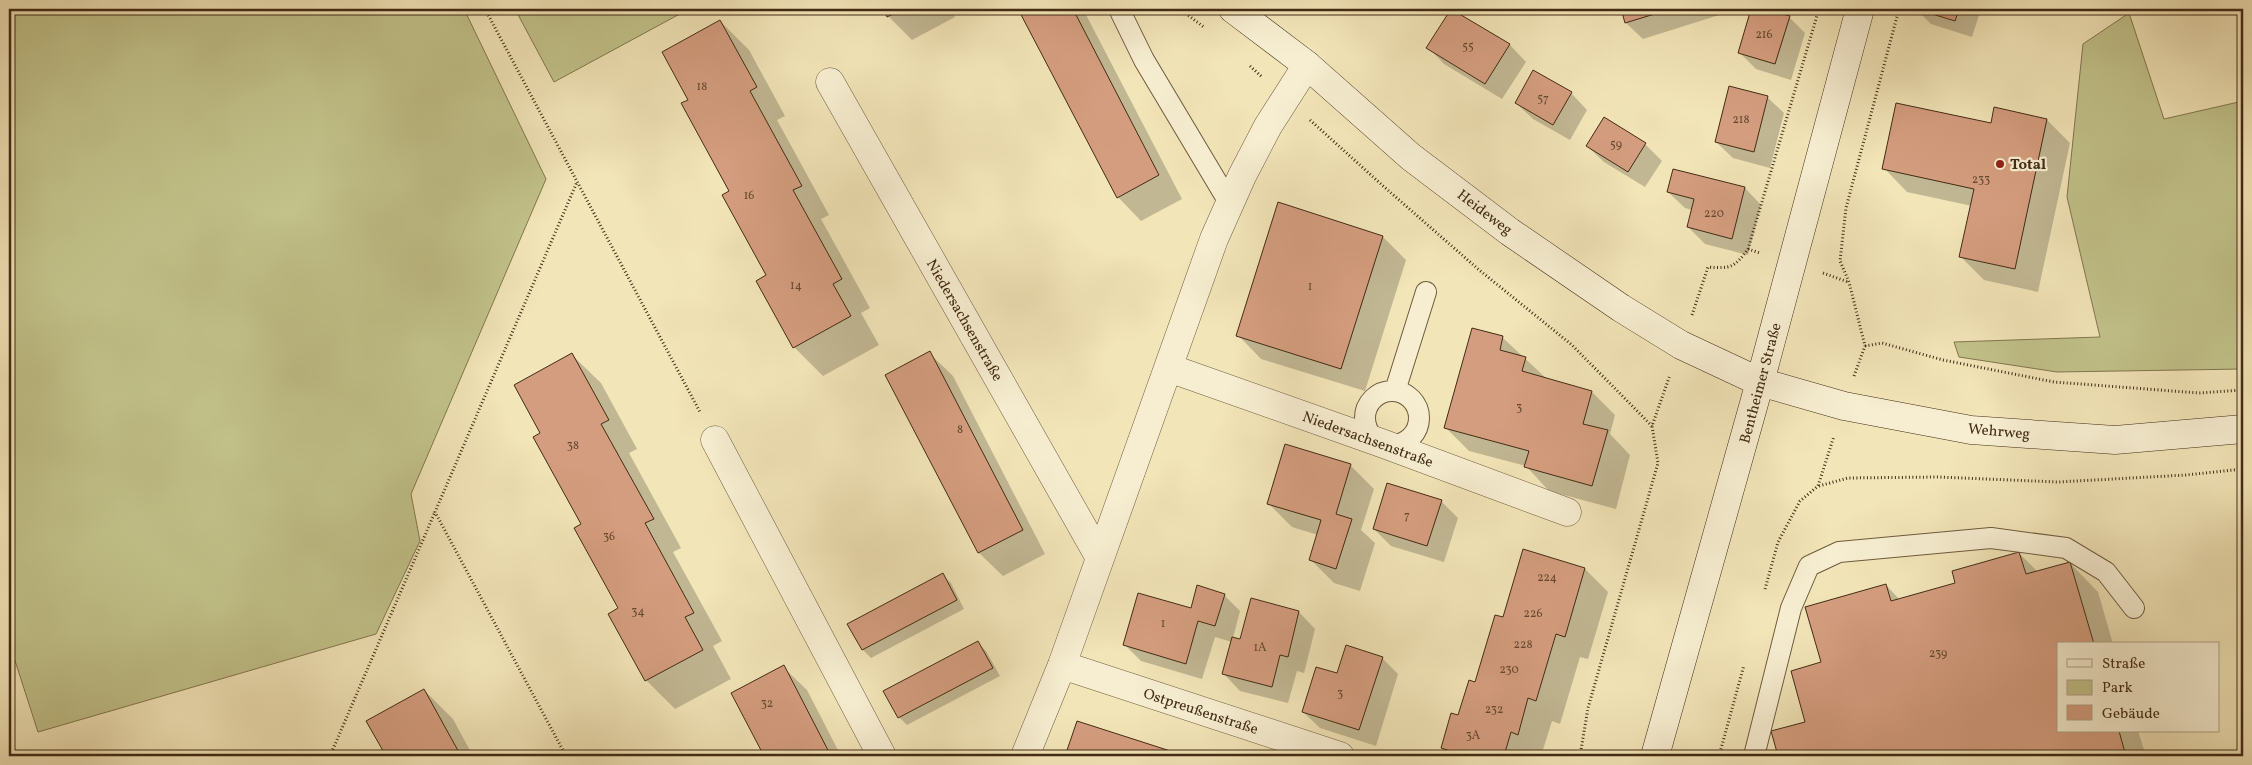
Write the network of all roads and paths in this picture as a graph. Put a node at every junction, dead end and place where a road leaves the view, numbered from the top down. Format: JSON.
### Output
{"nodes":[{"id":1,"x":485,"y":9,"type":"edge"},
{"id":2,"x":1119,"y":9,"type":"edge"},
{"id":3,"x":1180,"y":9,"type":"edge"},
{"id":4,"x":1233,"y":9,"type":"edge"},
{"id":5,"x":1860,"y":9,"type":"edge"},
{"id":6,"x":1900,"y":9,"type":"edge"},
{"id":7,"x":1211,"y":33,"type":"dead end"},
{"id":8,"x":1247,"y":62,"type":"dead end"},
{"id":9,"x":1307,"y":64,"type":"junction"},
{"id":10,"x":830,"y":82,"type":"dead end"},
{"id":11,"x":1286,"y":98,"type":"junction"},
{"id":12,"x":578,"y":182,"type":"junction"},
{"id":13,"x":1230,"y":204,"type":"junction"},
{"id":14,"x":1426,"y":292,"type":"dead end"},
{"id":15,"x":1169,"y":368,"type":"junction"},
{"id":16,"x":1760,"y":382,"type":"junction"},
{"id":17,"x":2243,"y":390,"type":"edge"},
{"id":18,"x":1395,"y":391,"type":"junction"},
{"id":19,"x":1652,"y":426,"type":"dead end"},
{"id":20,"x":2243,"y":429,"type":"edge"},
{"id":21,"x":715,"y":440,"type":"joint"},
{"id":22,"x":1384,"y":444,"type":"junction"},
{"id":23,"x":2243,"y":469,"type":"edge"},
{"id":24,"x":1818,"y":486,"type":"dead end"},
{"id":25,"x":435,"y":512,"type":"junction"},
{"id":26,"x":1567,"y":512,"type":"dead end"},
{"id":27,"x":1100,"y":558,"type":"junction"},
{"id":28,"x":2134,"y":608,"type":"dead end"},
{"id":29,"x":1062,"y":665,"type":"junction"},
{"id":30,"x":330,"y":756,"type":"edge"},
{"id":31,"x":566,"y":756,"type":"edge"},
{"id":32,"x":882,"y":756,"type":"edge"},
{"id":33,"x":1025,"y":756,"type":"edge"},
{"id":34,"x":1340,"y":756,"type":"edge"},
{"id":35,"x":1655,"y":756,"type":"edge"},
{"id":36,"x":1754,"y":756,"type":"edge"}],
"edges":[{"from":1,"to":12,"type":"path"},
{"from":2,"to":13,"type":"lane"},
{"from":3,"to":7,"type":"path"},
{"from":4,"to":9,"type":"street","name":"Heideweg"},
{"from":5,"to":16,"type":"street","name":"Bentheimer Straße"},
{"from":6,"to":17,"type":"path"},
{"from":8,"to":11,"type":"path"},
{"from":9,"to":11,"type":"street"},
{"from":9,"to":16,"type":"street","name":"Heideweg"},
{"from":10,"to":27,"type":"street","name":"Niedersachsenstraße"},
{"from":11,"to":13,"type":"street"},
{"from":11,"to":19,"type":"path"},
{"from":12,"to":21,"type":"path"},
{"from":12,"to":25,"type":"path"},
{"from":13,"to":15,"type":"street"},
{"from":14,"to":18,"type":"lane"},
{"from":15,"to":22,"type":"street","name":"Niedersachsenstraße"},
{"from":15,"to":27,"type":"street"},
{"from":16,"to":20,"type":"street","name":"Wehrweg"},
{"from":16,"to":35,"type":"street","name":"Bentheimer Straße"},
{"from":18,"to":22,"type":"lane"},
{"from":18,"to":22,"type":"lane"},
{"from":21,"to":32,"type":"street"},
{"from":22,"to":26,"type":"street","name":"Niedersachsenstraße"},
{"from":23,"to":24,"type":"path"},
{"from":25,"to":30,"type":"path"},
{"from":25,"to":31,"type":"path"},
{"from":27,"to":29,"type":"street"},
{"from":28,"to":36,"type":"lane"},
{"from":29,"to":33,"type":"street"},
{"from":29,"to":34,"type":"street","name":"Ostpreußenstraße"}]}
